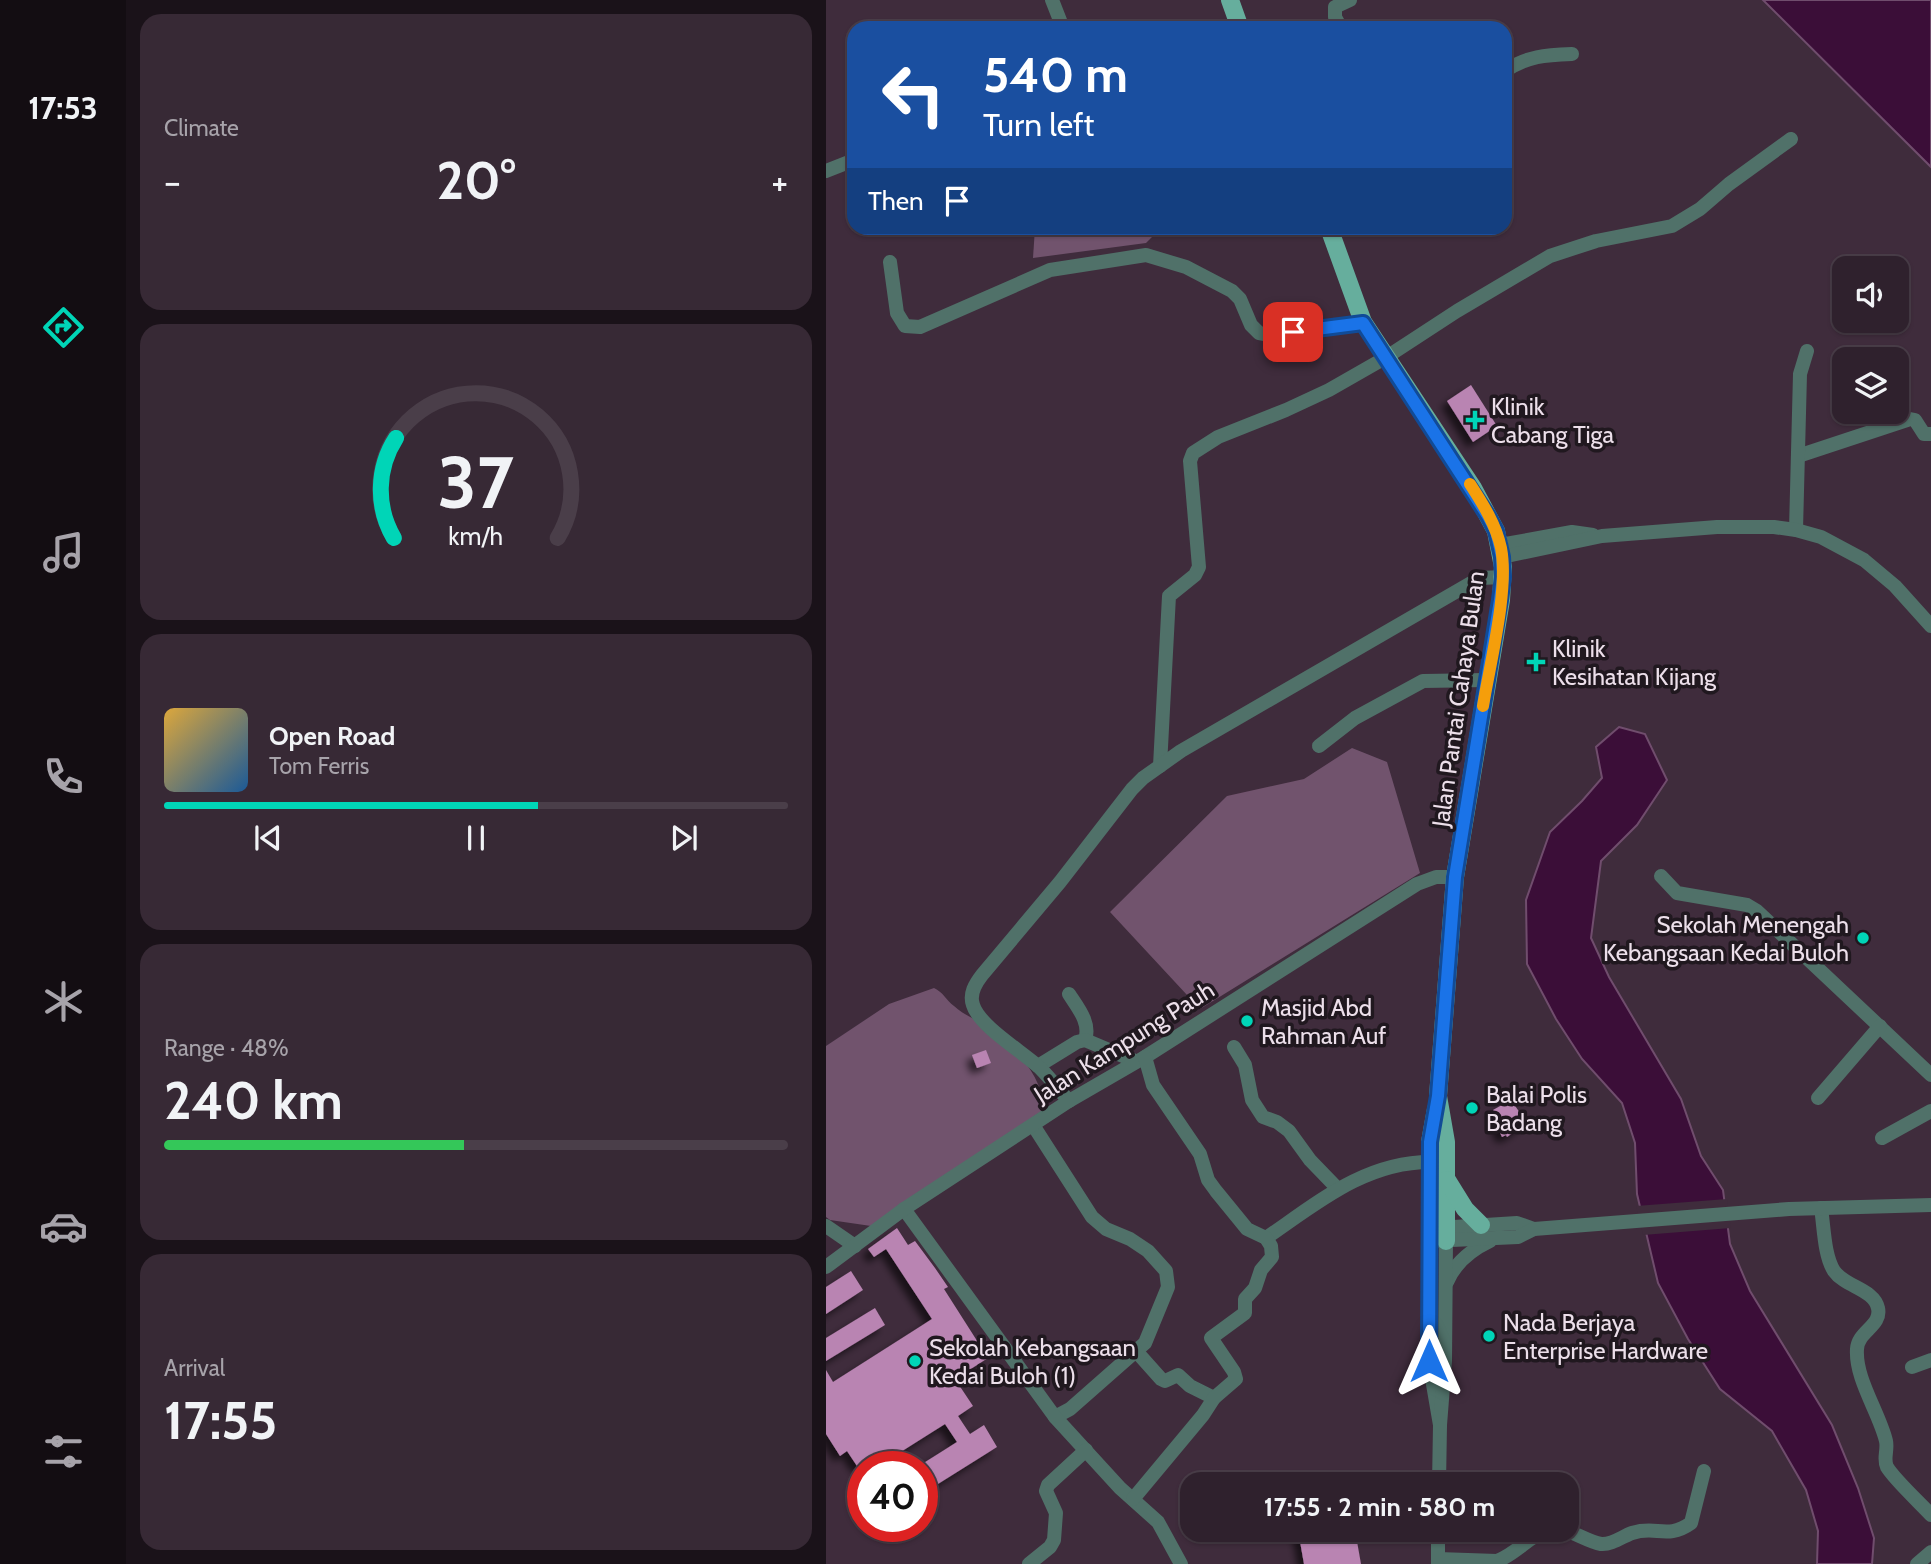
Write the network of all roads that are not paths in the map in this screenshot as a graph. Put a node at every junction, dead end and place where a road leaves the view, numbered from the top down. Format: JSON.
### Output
{"nodes":[{"id":1,"x":1052,"y":0,"type":"edge"},
{"id":2,"x":1230,"y":0,"type":"edge"},
{"id":3,"x":1350,"y":0,"type":"edge"},
{"id":4,"x":1060,"y":21,"type":"edge"},
{"id":5,"x":1238,"y":21,"type":"edge"},
{"id":6,"x":1337,"y":21,"type":"edge"},
{"id":7,"x":1572,"y":54,"type":"dead end"},
{"id":8,"x":1512,"y":67,"type":"edge"},
{"id":9,"x":1791,"y":139,"type":"dead end"},
{"id":10,"x":847,"y":163,"type":"edge"},
{"id":11,"x":826,"y":171,"type":"edge"},
{"id":12,"x":1332,"y":235,"type":"edge"},
{"id":13,"x":890,"y":262,"type":"dead end"},
{"id":14,"x":1363,"y":323,"type":"junction"},
{"id":15,"x":1807,"y":351,"type":"dead end"},
{"id":16,"x":1385,"y":358,"type":"junction"},
{"id":17,"x":1931,"y":435,"type":"edge"},
{"id":18,"x":1798,"y":456,"type":"junction"},
{"id":19,"x":1796,"y":530,"type":"junction"},
{"id":20,"x":1501,"y":551,"type":"junction"},
{"id":21,"x":1503,"y":577,"type":"junction"},
{"id":22,"x":1931,"y":626,"type":"edge"},
{"id":23,"x":1488,"y":680,"type":"junction"},
{"id":24,"x":1319,"y":746,"type":"dead end"},
{"id":25,"x":1160,"y":766,"type":"junction"},
{"id":26,"x":1661,"y":876,"type":"dead end"},
{"id":27,"x":1455,"y":877,"type":"junction"},
{"id":28,"x":1069,"y":994,"type":"dead end"},
{"id":29,"x":1880,"y":1026,"type":"junction"},
{"id":30,"x":1085,"y":1040,"type":"junction"},
{"id":31,"x":1234,"y":1047,"type":"dead end"},
{"id":32,"x":1140,"y":1059,"type":"junction"},
{"id":33,"x":1038,"y":1066,"type":"junction"},
{"id":34,"x":1931,"y":1076,"type":"edge"},
{"id":35,"x":1818,"y":1098,"type":"dead end"},
{"id":36,"x":1069,"y":1101,"type":"junction"},
{"id":37,"x":1931,"y":1111,"type":"edge"},
{"id":38,"x":1032,"y":1125,"type":"junction"},
{"id":39,"x":1882,"y":1138,"type":"dead end"},
{"id":40,"x":1438,"y":1166,"type":"junction"},
{"id":41,"x":1338,"y":1189,"type":"junction"},
{"id":42,"x":1931,"y":1205,"type":"edge"},
{"id":43,"x":1821,"y":1208,"type":"junction"},
{"id":44,"x":904,"y":1209,"type":"junction"},
{"id":45,"x":1480,"y":1225,"type":"junction"},
{"id":46,"x":826,"y":1226,"type":"edge"},
{"id":47,"x":1534,"y":1229,"type":"junction"},
{"id":48,"x":1438,"y":1235,"type":"junction"},
{"id":49,"x":1266,"y":1238,"type":"junction"},
{"id":50,"x":1497,"y":1238,"type":"junction"},
{"id":51,"x":855,"y":1246,"type":"junction"},
{"id":52,"x":826,"y":1267,"type":"edge"},
{"id":53,"x":1446,"y":1284,"type":"junction"},
{"id":54,"x":1136,"y":1351,"type":"junction"},
{"id":55,"x":1931,"y":1360,"type":"edge"},
{"id":56,"x":1913,"y":1367,"type":"dead end"},
{"id":57,"x":1214,"y":1398,"type":"junction"},
{"id":58,"x":1055,"y":1417,"type":"junction"},
{"id":59,"x":1440,"y":1425,"type":"junction"},
{"id":60,"x":1086,"y":1451,"type":"junction"},
{"id":61,"x":1704,"y":1471,"type":"dead end"},
{"id":62,"x":1439,"y":1472,"type":"edge"},
{"id":63,"x":1133,"y":1499,"type":"junction"},
{"id":64,"x":1931,"y":1515,"type":"edge"},
{"id":65,"x":1579,"y":1536,"type":"edge"},
{"id":66,"x":1438,"y":1542,"type":"edge"},
{"id":67,"x":1526,"y":1542,"type":"edge"},
{"id":68,"x":1931,"y":1552,"type":"edge"},
{"id":69,"x":1438,"y":1562,"type":"edge"},
{"id":70,"x":1029,"y":1564,"type":"edge"},
{"id":71,"x":1181,"y":1564,"type":"edge"},
{"id":72,"x":1917,"y":1564,"type":"edge"}],
"edges":[{"from":1,"to":4,"type":"street"},
{"from":2,"to":5,"type":"main road"},
{"from":3,"to":6,"type":"street"},
{"from":7,"to":8,"type":"street"},
{"from":9,"to":16,"type":"street"},
{"from":10,"to":11,"type":"street"},
{"from":12,"to":14,"type":"main road","name":"Jalan Pantai Cahaya Bulan"},
{"from":13,"to":14,"type":"street"},
{"from":14,"to":16,"type":"main road","name":"Jalan Pantai Cahaya Bulan"},
{"from":15,"to":18,"type":"street"},
{"from":16,"to":20,"type":"main road","name":"Jalan Pantai Cahaya Bulan"},
{"from":16,"to":25,"type":"street"},
{"from":17,"to":18,"type":"street"},
{"from":18,"to":19,"type":"street"},
{"from":19,"to":20,"type":"street"},
{"from":19,"to":22,"type":"street"},
{"from":20,"to":21,"type":"main road","name":"Jalan Pantai Cahaya Bulan"},
{"from":21,"to":23,"type":"main road","name":"Jalan Pantai Cahaya Bulan"},
{"from":21,"to":25,"type":"street"},
{"from":23,"to":24,"type":"street"},
{"from":23,"to":27,"type":"main road","name":"Jalan Pantai Cahaya Bulan"},
{"from":25,"to":33,"type":"street"},
{"from":26,"to":29,"type":"street"},
{"from":27,"to":32,"type":"street","name":"Jalan Kampung Pauh"},
{"from":27,"to":40,"type":"main road","name":"Jalan Pantai Cahaya Bulan"},
{"from":28,"to":30,"type":"street"},
{"from":29,"to":34,"type":"street"},
{"from":29,"to":35,"type":"street"},
{"from":30,"to":32,"type":"street"},
{"from":30,"to":33,"type":"street"},
{"from":31,"to":41,"type":"street"},
{"from":32,"to":36,"type":"street","name":"Jalan Kampung Pauh"},
{"from":32,"to":49,"type":"street"},
{"from":33,"to":36,"type":"street"},
{"from":36,"to":38,"type":"street","name":"Jalan Kampung Pauh"},
{"from":37,"to":39,"type":"street"},
{"from":38,"to":44,"type":"street","name":"Jalan Kampung Pauh"},
{"from":38,"to":54,"type":"street"},
{"from":40,"to":41,"type":"street"},
{"from":40,"to":45,"type":"main road"},
{"from":40,"to":48,"type":"main road","name":"Jalan Pantai Cahaya Bulan"},
{"from":41,"to":49,"type":"street"},
{"from":42,"to":43,"type":"street"},
{"from":43,"to":47,"type":"street"},
{"from":43,"to":64,"type":"street"},
{"from":44,"to":51,"type":"street","name":"Jalan Kampung Pauh"},
{"from":44,"to":58,"type":"street"},
{"from":45,"to":47,"type":"street"},
{"from":45,"to":48,"type":"street"},
{"from":46,"to":51,"type":"street"},
{"from":47,"to":50,"type":"street"},
{"from":48,"to":50,"type":"street"},
{"from":48,"to":53,"type":"street","name":"Jalan Pantai Cahaya Bulan"},
{"from":48,"to":59,"type":"street","name":"Jalan Pantai Cahaya Bulan"},
{"from":49,"to":57,"type":"street"},
{"from":50,"to":53,"type":"street"},
{"from":51,"to":52,"type":"street","name":"Jalan Kampung Pauh"},
{"from":53,"to":59,"type":"street","name":"Jalan Pantai Cahaya Bulan"},
{"from":54,"to":57,"type":"street"},
{"from":54,"to":58,"type":"street"},
{"from":55,"to":56,"type":"street"},
{"from":57,"to":63,"type":"street"},
{"from":58,"to":60,"type":"street"},
{"from":59,"to":62,"type":"street","name":"Jalan Pantai Cahaya Bulan"},
{"from":60,"to":63,"type":"street"},
{"from":60,"to":70,"type":"street"},
{"from":61,"to":65,"type":"street"},
{"from":63,"to":71,"type":"street"},
{"from":66,"to":69,"type":"street"},
{"from":67,"to":69,"type":"street"},
{"from":68,"to":72,"type":"street"}]}
